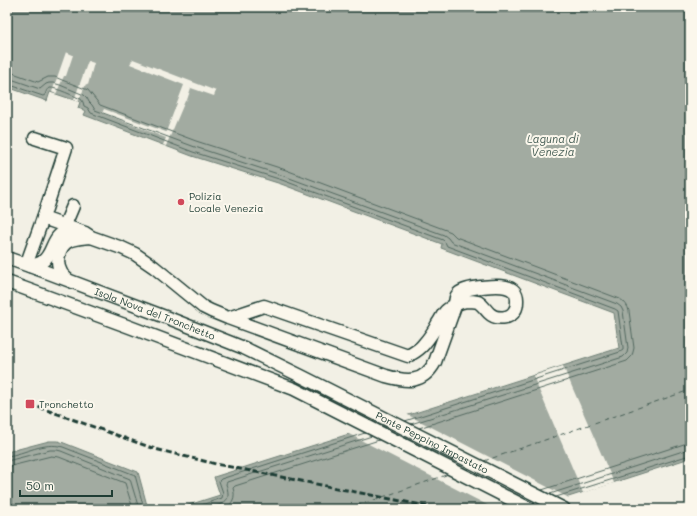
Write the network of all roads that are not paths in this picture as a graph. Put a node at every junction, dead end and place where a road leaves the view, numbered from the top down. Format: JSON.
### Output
{"nodes":[{"id":1,"x":35,"y":138,"type":"dead end"},
{"id":2,"x":73,"y":206,"type":"dead end"},
{"id":3,"x":43,"y":218,"type":"junction"},
{"id":4,"x":66,"y":225,"type":"junction"},
{"id":5,"x":78,"y":231,"type":"junction"},
{"id":6,"x":91,"y":236,"type":"junction"},
{"id":7,"x":7,"y":258,"type":"edge"},
{"id":8,"x":30,"y":261,"type":"junction"},
{"id":9,"x":67,"y":279,"type":"junction"},
{"id":10,"x":7,"y":282,"type":"edge"},
{"id":11,"x":455,"y":306,"type":"junction"},
{"id":12,"x":228,"y":318,"type":"junction"},
{"id":13,"x":301,"y":376,"type":"joint"},
{"id":14,"x":294,"y":389,"type":"joint"},
{"id":15,"x":530,"y":509,"type":"edge"},
{"id":16,"x":564,"y":509,"type":"edge"}],
"edges":[{"from":1,"to":3,"type":"street"},
{"from":2,"to":4,"type":"street"},
{"from":3,"to":4,"type":"street"},
{"from":3,"to":8,"type":"street"},
{"from":4,"to":5,"type":"street"},
{"from":5,"to":6,"type":"street"},
{"from":5,"to":8,"type":"street"},
{"from":6,"to":9,"type":"street"},
{"from":6,"to":12,"type":"street"},
{"from":7,"to":8,"type":"street","name":"Isola Nova del Tronchetto"},
{"from":8,"to":9,"type":"street","name":"Isola Nova del Tronchetto"},
{"from":9,"to":13,"type":"street","name":"Isola Nova del Tronchetto"},
{"from":10,"to":14,"type":"street","name":"Isola Nova del Tronchetto"},
{"from":11,"to":11,"type":"street"},
{"from":11,"to":12,"type":"street"},
{"from":11,"to":12,"type":"street"},
{"from":13,"to":16,"type":"street","name":"Ponte Peppino Impastato"},
{"from":14,"to":15,"type":"street","name":"Ponte Peppino Impastato"}]}
